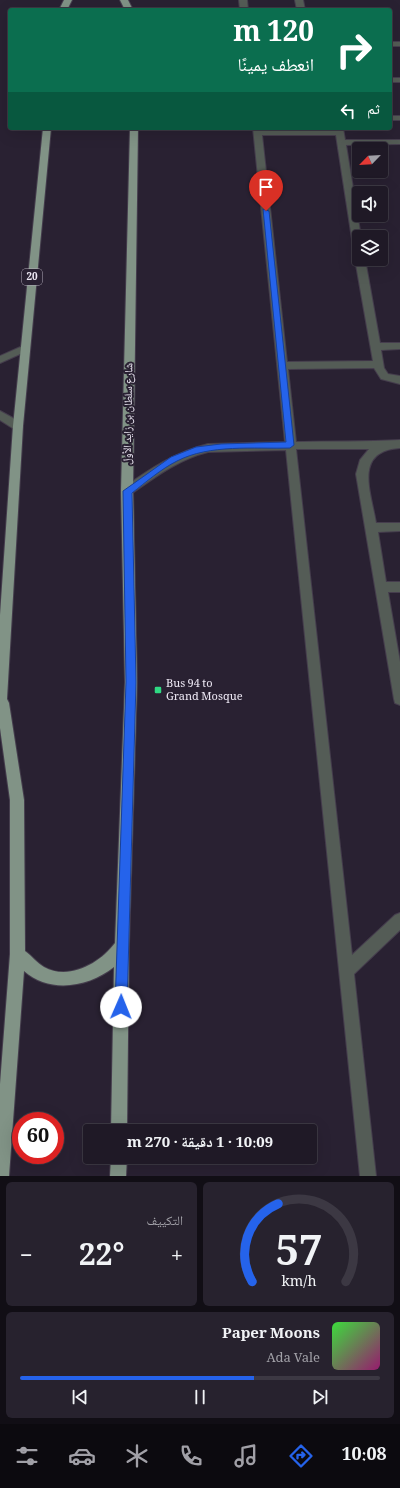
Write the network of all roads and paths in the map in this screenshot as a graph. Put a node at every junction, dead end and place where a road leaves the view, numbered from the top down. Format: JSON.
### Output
{"nodes":[{"id":1,"x":124,"y":0,"type":"edge"},
{"id":2,"x":133,"y":8,"type":"edge"},
{"id":3,"x":47,"y":130,"type":"edge"},
{"id":4,"x":134,"y":130,"type":"edge"},
{"id":5,"x":339,"y":130,"type":"edge"},
{"id":6,"x":257,"y":131,"type":"edge"},
{"id":7,"x":400,"y":142,"type":"edge"},
{"id":8,"x":341,"y":143,"type":"junction"},
{"id":9,"x":355,"y":230,"type":"edge"},
{"id":10,"x":361,"y":266,"type":"edge"},
{"id":11,"x":400,"y":346,"type":"edge"},
{"id":12,"x":375,"y":347,"type":"junction"},
{"id":13,"x":25,"y":348,"type":"junction"},
{"id":14,"x":0,"y":360,"type":"edge"},
{"id":15,"x":378,"y":364,"type":"junction"},
{"id":16,"x":282,"y":366,"type":"junction"},
{"id":17,"x":400,"y":380,"type":"edge"},
{"id":18,"x":0,"y":415,"type":"edge"},
{"id":19,"x":18,"y":426,"type":"junction"},
{"id":20,"x":400,"y":444,"type":"edge"},
{"id":21,"x":290,"y":445,"type":"junction"},
{"id":22,"x":384,"y":446,"type":"junction"},
{"id":23,"x":127,"y":491,"type":"junction"},
{"id":24,"x":400,"y":527,"type":"edge"},
{"id":25,"x":371,"y":528,"type":"junction"},
{"id":26,"x":381,"y":587,"type":"junction"},
{"id":27,"x":400,"y":587,"type":"edge"},
{"id":28,"x":397,"y":664,"type":"edge"},
{"id":29,"x":400,"y":699,"type":"edge"},
{"id":30,"x":1,"y":705,"type":"edge"},
{"id":31,"x":400,"y":920,"type":"edge"},
{"id":32,"x":122,"y":945,"type":"junction"},
{"id":33,"x":18,"y":954,"type":"junction"},
{"id":34,"x":345,"y":972,"type":"junction"},
{"id":35,"x":119,"y":1124,"type":"edge"},
{"id":36,"x":119,"y":1164,"type":"edge"},
{"id":37,"x":1,"y":1176,"type":"edge"},
{"id":38,"x":118,"y":1176,"type":"edge"},
{"id":39,"x":368,"y":1176,"type":"edge"}],
"edges":[{"from":1,"to":2,"type":"main road"},
{"from":3,"to":13,"type":"main road","number":"20"},
{"from":4,"to":23,"type":"main road","name":"شارع سلطان بن زايد الأول"},
{"from":5,"to":6,"type":"street"},
{"from":5,"to":8,"type":"street"},
{"from":6,"to":16,"type":"street"},
{"from":7,"to":8,"type":"street"},
{"from":8,"to":9,"type":"street"},
{"from":10,"to":12,"type":"street"},
{"from":11,"to":12,"type":"street"},
{"from":12,"to":15,"type":"street"},
{"from":13,"to":14,"type":"street"},
{"from":13,"to":19,"type":"main road","number":"20"},
{"from":15,"to":16,"type":"street"},
{"from":15,"to":17,"type":"street"},
{"from":16,"to":21,"type":"street"},
{"from":18,"to":19,"type":"street"},
{"from":19,"to":30,"type":"main road","number":"20"},
{"from":20,"to":22,"type":"street"},
{"from":21,"to":22,"type":"street"},
{"from":21,"to":23,"type":"street"},
{"from":21,"to":34,"type":"street"},
{"from":22,"to":25,"type":"street"},
{"from":23,"to":32,"type":"main road","name":"شارع سلطان بن زايد الأول"},
{"from":24,"to":25,"type":"street"},
{"from":25,"to":26,"type":"street"},
{"from":26,"to":27,"type":"street"},
{"from":26,"to":28,"type":"street"},
{"from":28,"to":29,"type":"street"},
{"from":30,"to":33,"type":"main road"},
{"from":31,"to":34,"type":"street"},
{"from":32,"to":33,"type":"main road"},
{"from":32,"to":35,"type":"main road","name":"شارع سلطان بن زايد الأول"},
{"from":33,"to":37,"type":"main road"},
{"from":34,"to":39,"type":"street"},
{"from":36,"to":38,"type":"main road"}]}
